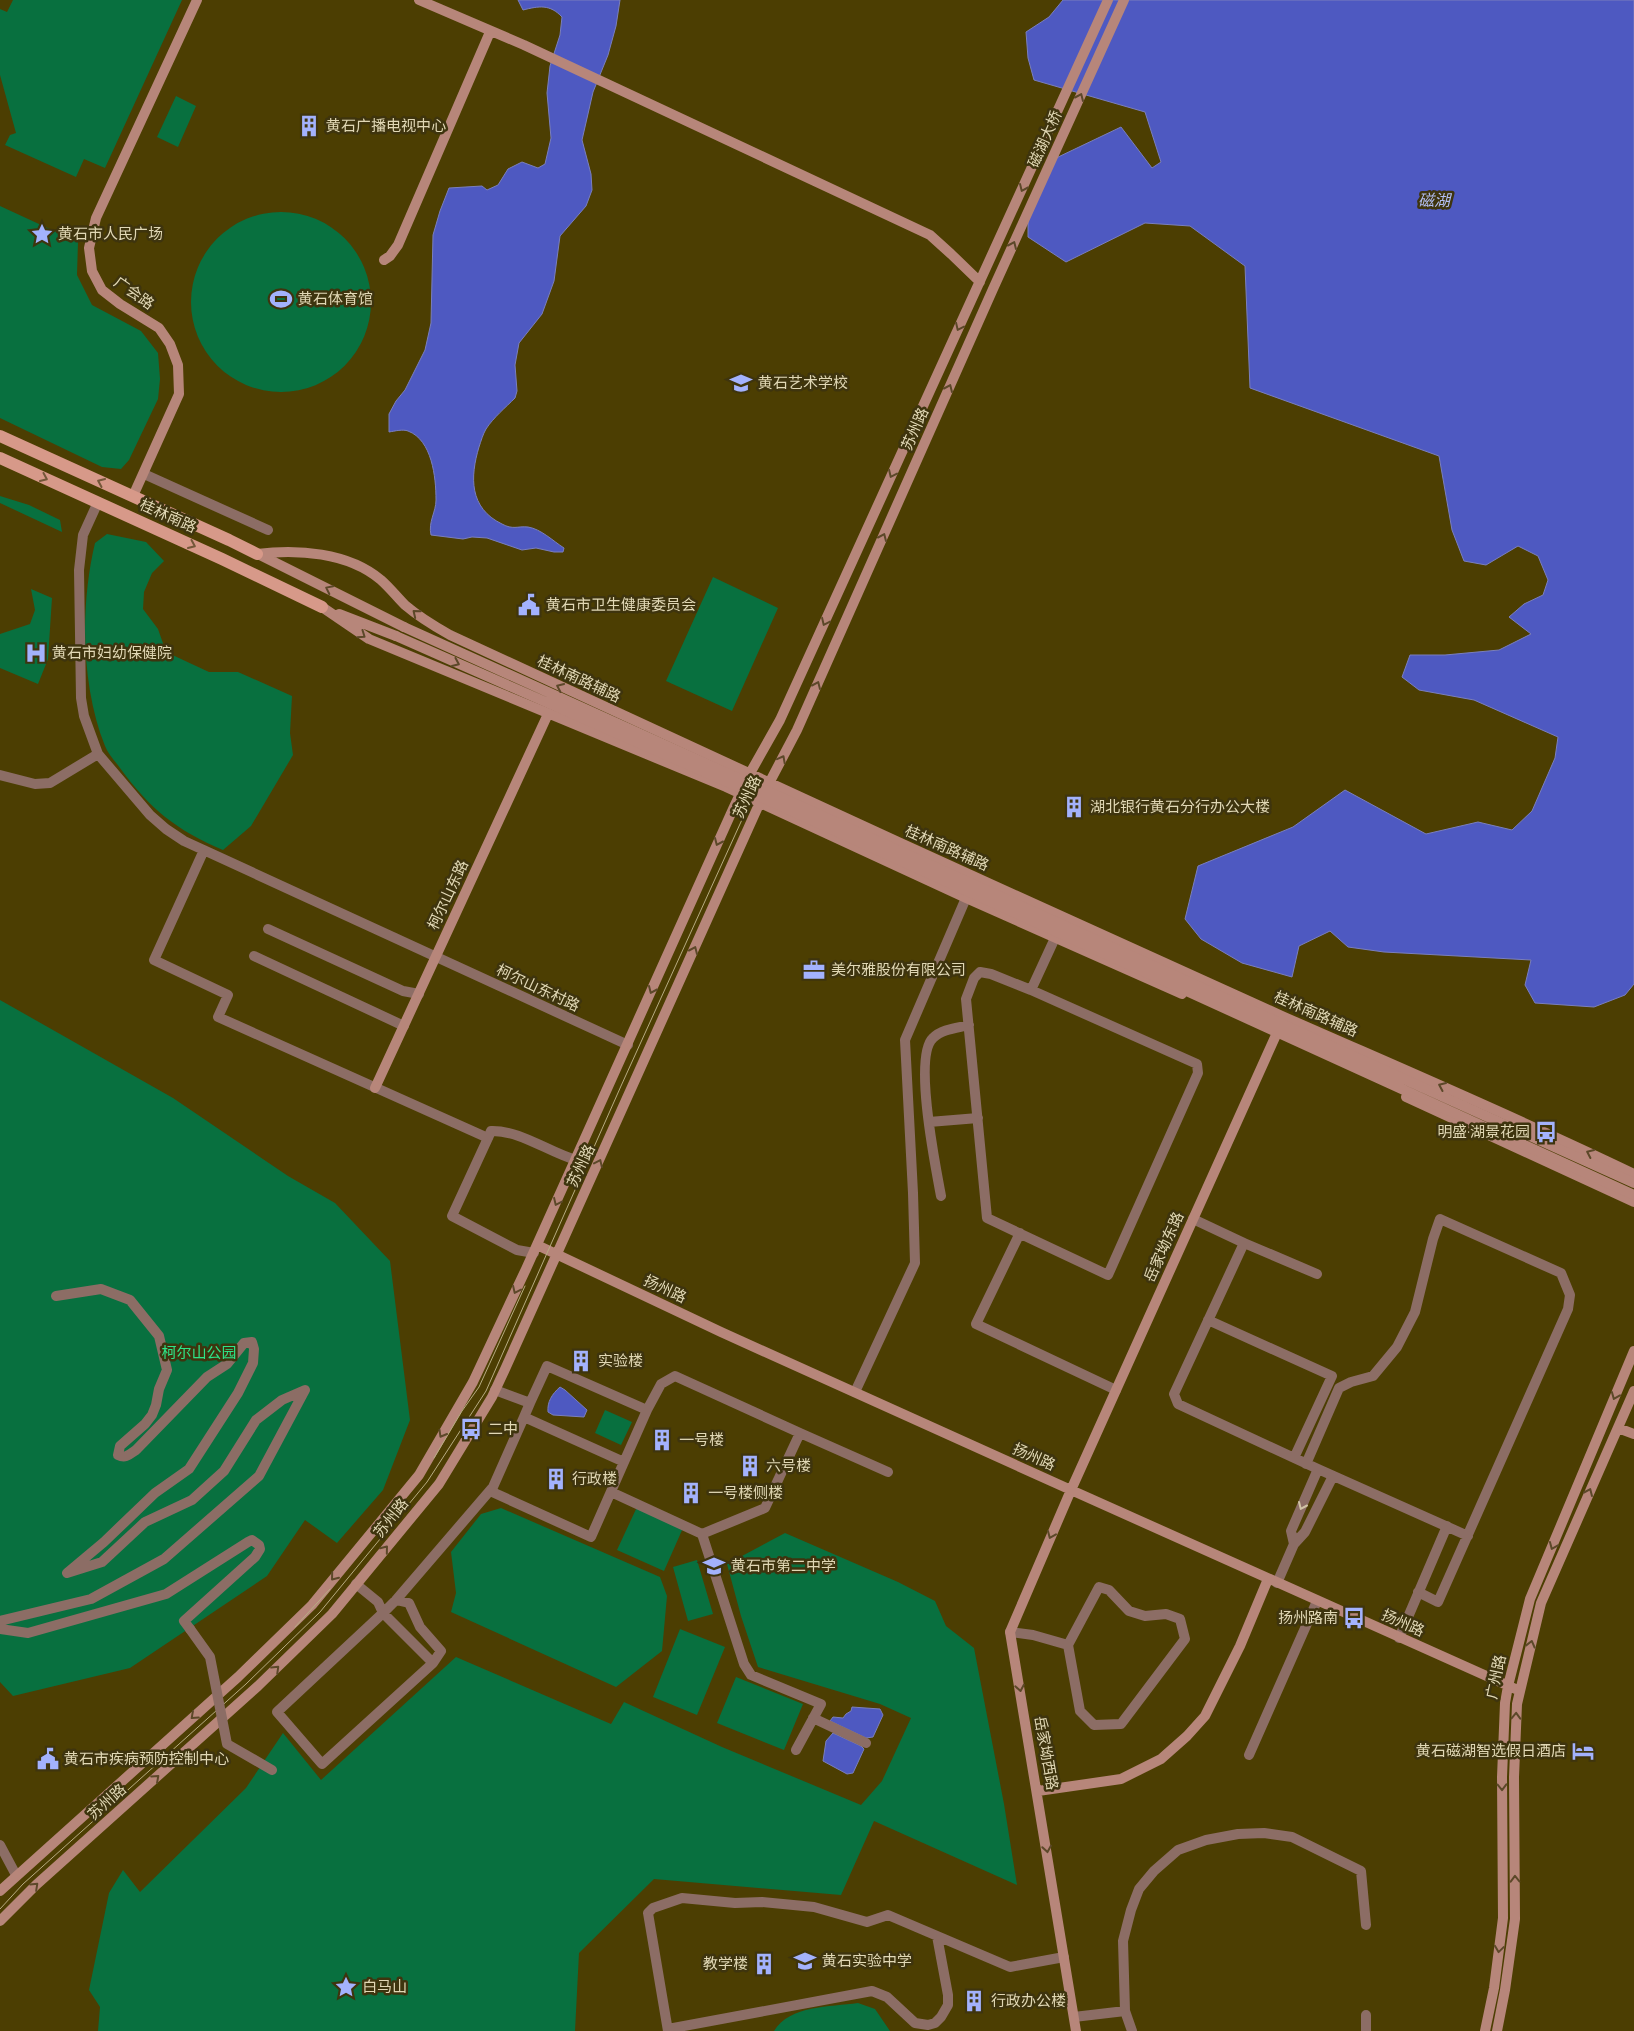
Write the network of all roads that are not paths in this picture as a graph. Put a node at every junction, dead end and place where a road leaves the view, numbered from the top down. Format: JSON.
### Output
{"nodes":[{"id":1,"x":197,"y":0,"type":"edge"},
{"id":2,"x":419,"y":0,"type":"edge"},
{"id":3,"x":1108,"y":0,"type":"edge"},
{"id":4,"x":1124,"y":0,"type":"edge"},
{"id":5,"x":490,"y":32,"type":"junction"},
{"id":6,"x":384,"y":260,"type":"dead end"},
{"id":7,"x":980,"y":282,"type":"junction"},
{"id":8,"x":993,"y":290,"type":"joint"},
{"id":9,"x":0,"y":436,"type":"edge"},
{"id":10,"x":0,"y":458,"type":"edge"},
{"id":11,"x":144,"y":474,"type":"junction"},
{"id":12,"x":133,"y":496,"type":"junction"},
{"id":13,"x":98,"y":502,"type":"junction"},
{"id":14,"x":268,"y":530,"type":"dead end"},
{"id":15,"x":257,"y":554,"type":"junction"},
{"id":16,"x":322,"y":607,"type":"junction"},
{"id":17,"x":548,"y":714,"type":"junction"},
{"id":18,"x":98,"y":754,"type":"junction"},
{"id":19,"x":0,"y":775,"type":"edge"},
{"id":20,"x":749,"y":775,"type":"junction"},
{"id":21,"x":768,"y":784,"type":"junction"},
{"id":22,"x":741,"y":794,"type":"junction"},
{"id":23,"x":760,"y":802,"type":"junction"},
{"id":24,"x":204,"y":850,"type":"junction"},
{"id":25,"x":966,"y":898,"type":"junction"},
{"id":26,"x":268,"y":929,"type":"dead end"},
{"id":27,"x":1055,"y":938,"type":"junction"},
{"id":28,"x":254,"y":956,"type":"dead end"},
{"id":29,"x":436,"y":957,"type":"junction"},
{"id":30,"x":1031,"y":990,"type":"junction"},
{"id":31,"x":419,"y":994,"type":"junction"},
{"id":32,"x":1284,"y":1017,"type":"junction"},
{"id":33,"x":404,"y":1026,"type":"junction"},
{"id":34,"x":969,"y":1026,"type":"junction"},
{"id":35,"x":1276,"y":1036,"type":"junction"},
{"id":36,"x":628,"y":1045,"type":"junction"},
{"id":37,"x":375,"y":1088,"type":"junction"},
{"id":38,"x":978,"y":1118,"type":"junction"},
{"id":39,"x":930,"y":1122,"type":"junction"},
{"id":40,"x":488,"y":1138,"type":"junction"},
{"id":41,"x":576,"y":1160,"type":"junction"},
{"id":42,"x":1634,"y":1174,"type":"edge"},
{"id":43,"x":1634,"y":1184,"type":"edge"},
{"id":44,"x":1634,"y":1195,"type":"edge"},
{"id":45,"x":941,"y":1196,"type":"dead end"},
{"id":46,"x":1634,"y":1204,"type":"edge"},
{"id":47,"x":1193,"y":1219,"type":"junction"},
{"id":48,"x":1020,"y":1233,"type":"junction"},
{"id":49,"x":1244,"y":1243,"type":"junction"},
{"id":50,"x":535,"y":1249,"type":"junction"},
{"id":51,"x":557,"y":1255,"type":"junction"},
{"id":52,"x":1317,"y":1274,"type":"dead end"},
{"id":53,"x":56,"y":1296,"type":"dead end"},
{"id":54,"x":1208,"y":1320,"type":"junction"},
{"id":55,"x":1634,"y":1351,"type":"edge"},
{"id":56,"x":1332,"y":1376,"type":"junction"},
{"id":57,"x":1351,"y":1382,"type":"junction"},
{"id":58,"x":495,"y":1390,"type":"junction"},
{"id":59,"x":1116,"y":1390,"type":"junction"},
{"id":60,"x":1634,"y":1391,"type":"edge"},
{"id":61,"x":855,"y":1392,"type":"junction"},
{"id":62,"x":530,"y":1403,"type":"junction"},
{"id":63,"x":1634,"y":1405,"type":"edge"},
{"id":64,"x":647,"y":1410,"type":"junction"},
{"id":65,"x":524,"y":1417,"type":"junction"},
{"id":66,"x":1619,"y":1424,"type":"junction"},
{"id":67,"x":800,"y":1432,"type":"junction"},
{"id":68,"x":1634,"y":1434,"type":"edge"},
{"id":69,"x":1294,"y":1458,"type":"junction"},
{"id":70,"x":624,"y":1462,"type":"junction"},
{"id":71,"x":1306,"y":1464,"type":"junction"},
{"id":72,"x":1318,"y":1470,"type":"junction"},
{"id":73,"x":888,"y":1472,"type":"dead end"},
{"id":74,"x":1334,"y":1476,"type":"junction"},
{"id":75,"x":1070,"y":1490,"type":"junction"},
{"id":76,"x":490,"y":1491,"type":"junction"},
{"id":77,"x":611,"y":1492,"type":"junction"},
{"id":78,"x":1447,"y":1526,"type":"junction"},
{"id":79,"x":702,"y":1534,"type":"junction"},
{"id":80,"x":1468,"y":1536,"type":"junction"},
{"id":81,"x":1294,"y":1544,"type":"junction"},
{"id":82,"x":1273,"y":1581,"type":"junction"},
{"id":83,"x":356,"y":1584,"type":"junction"},
{"id":84,"x":1418,"y":1592,"type":"junction"},
{"id":85,"x":396,"y":1600,"type":"junction"},
{"id":86,"x":1317,"y":1601,"type":"junction"},
{"id":87,"x":383,"y":1613,"type":"junction"},
{"id":88,"x":0,"y":1621,"type":"edge"},
{"id":89,"x":0,"y":1629,"type":"edge"},
{"id":90,"x":1010,"y":1632,"type":"junction"},
{"id":91,"x":1399,"y":1638,"type":"junction"},
{"id":92,"x":1068,"y":1645,"type":"junction"},
{"id":93,"x":433,"y":1663,"type":"junction"},
{"id":94,"x":1508,"y":1686,"type":"junction"},
{"id":95,"x":1520,"y":1691,"type":"junction"},
{"id":96,"x":814,"y":1718,"type":"junction"},
{"id":97,"x":861,"y":1741,"type":"dead end"},
{"id":98,"x":796,"y":1750,"type":"dead end"},
{"id":99,"x":1249,"y":1755,"type":"dead end"},
{"id":100,"x":272,"y":1770,"type":"dead end"},
{"id":101,"x":1038,"y":1790,"type":"junction"},
{"id":102,"x":0,"y":1845,"type":"edge"},
{"id":103,"x":16,"y":1875,"type":"junction"},
{"id":104,"x":0,"y":1891,"type":"edge"},
{"id":105,"x":0,"y":1921,"type":"edge"},
{"id":106,"x":1366,"y":1925,"type":"dead end"},
{"id":107,"x":937,"y":1936,"type":"junction"},
{"id":108,"x":1064,"y":1957,"type":"junction"},
{"id":109,"x":1125,"y":2011,"type":"junction"},
{"id":110,"x":1366,"y":2015,"type":"dead end"},
{"id":111,"x":1074,"y":2017,"type":"junction"},
{"id":112,"x":915,"y":2027,"type":"edge"},
{"id":113,"x":668,"y":2030,"type":"edge"},
{"id":114,"x":1076,"y":2031,"type":"edge"},
{"id":115,"x":1132,"y":2031,"type":"edge"},
{"id":116,"x":1366,"y":2031,"type":"edge"},
{"id":117,"x":1485,"y":2031,"type":"edge"},
{"id":118,"x":1497,"y":2031,"type":"edge"}],
"edges":[{"from":1,"to":11,"type":"main road","name":"广会路"},
{"from":2,"to":5,"type":"main road"},
{"from":3,"to":7,"type":"main road","name":"磁湖大桥","one_way":true},
{"from":8,"to":4,"type":"main road","name":"磁湖大桥","one_way":true},
{"from":5,"to":6,"type":"main road"},
{"from":5,"to":7,"type":"main road"},
{"from":7,"to":20,"type":"main road","name":"苏州路","one_way":true},
{"from":21,"to":8,"type":"main road","name":"苏州路","one_way":true},
{"from":12,"to":9,"type":"main road","name":"桂林南路","one_way":true},
{"from":10,"to":13,"type":"main road","name":"桂林南路","one_way":true},
{"from":11,"to":12,"type":"main road","name":"广会路"},
{"from":11,"to":14,"type":"street"},
{"from":12,"to":15,"type":"main road","name":"桂林南路"},
{"from":13,"to":16,"type":"main road","name":"桂林南路","one_way":true},
{"from":13,"to":18,"type":"street"},
{"from":20,"to":15,"type":"main road","name":"桂林南路辅路","one_way":true},
{"from":43,"to":15,"type":"main road","one_way":true,"bridge":true},
{"from":16,"to":17,"type":"main road","one_way":true},
{"from":16,"to":44,"type":"main road","one_way":true,"bridge":true},
{"from":17,"to":22,"type":"main road"},
{"from":17,"to":29,"type":"main road","name":"柯尔山东路"},
{"from":18,"to":19,"type":"street"},
{"from":18,"to":24,"type":"street","name":"柯尔山东村路"},
{"from":20,"to":21,"type":"main road","name":"桂林南路辅路"},
{"from":20,"to":22,"type":"main road","name":"苏州路"},
{"from":21,"to":23,"type":"main road","name":"苏州路"},
{"from":21,"to":32,"type":"main road","name":"桂林南路辅路"},
{"from":22,"to":23,"type":"main road"},
{"from":22,"to":36,"type":"main road","name":"苏州路","one_way":true},
{"from":23,"to":25,"type":"main road"},
{"from":51,"to":23,"type":"main road","name":"苏州路","one_way":true},
{"from":24,"to":29,"type":"street","name":"柯尔山东村路"},
{"from":24,"to":37,"type":"street"},
{"from":25,"to":27,"type":"main road"},
{"from":25,"to":61,"type":"street"},
{"from":26,"to":31,"type":"street"},
{"from":27,"to":30,"type":"street"},
{"from":27,"to":35,"type":"main road"},
{"from":28,"to":33,"type":"street"},
{"from":29,"to":31,"type":"main road","name":"柯尔山东路"},
{"from":29,"to":36,"type":"street","name":"柯尔山东村路"},
{"from":30,"to":34,"type":"street"},
{"from":30,"to":48,"type":"street"},
{"from":31,"to":33,"type":"main road","name":"柯尔山东路"},
{"from":32,"to":35,"type":"main road","name":"岳家坳东路"},
{"from":42,"to":32,"type":"main road","name":"桂林南路辅路","one_way":true},
{"from":33,"to":37,"type":"main road","name":"柯尔山东路"},
{"from":34,"to":38,"type":"street"},
{"from":34,"to":39,"type":"street"},
{"from":35,"to":46,"type":"main road"},
{"from":35,"to":47,"type":"main road","name":"岳家坳东路"},
{"from":36,"to":41,"type":"main road","name":"苏州路"},
{"from":37,"to":40,"type":"street"},
{"from":38,"to":39,"type":"street"},
{"from":38,"to":48,"type":"street"},
{"from":39,"to":45,"type":"street"},
{"from":40,"to":41,"type":"street"},
{"from":40,"to":50,"type":"street"},
{"from":41,"to":50,"type":"main road","name":"苏州路","one_way":true},
{"from":47,"to":49,"type":"street"},
{"from":47,"to":59,"type":"main road","name":"岳家坳东路"},
{"from":48,"to":59,"type":"street"},
{"from":49,"to":52,"type":"street"},
{"from":49,"to":54,"type":"street"},
{"from":50,"to":51,"type":"main road","name":"扬州路"},
{"from":50,"to":103,"type":"main road","name":"苏州路","one_way":true},
{"from":51,"to":58,"type":"main road","name":"苏州路"},
{"from":51,"to":61,"type":"main road","name":"扬州路"},
{"from":53,"to":88,"type":"street"},
{"from":54,"to":56,"type":"street"},
{"from":54,"to":69,"type":"street"},
{"from":55,"to":94,"type":"main road","name":"广州路","one_way":true},
{"from":56,"to":57,"type":"street"},
{"from":56,"to":69,"type":"street"},
{"from":57,"to":71,"type":"street"},
{"from":57,"to":80,"type":"street"},
{"from":58,"to":62,"type":"street"},
{"from":83,"to":58,"type":"main road","name":"苏州路","one_way":true},
{"from":59,"to":75,"type":"main road","name":"岳家坳东路"},
{"from":60,"to":66,"type":"main road","name":"广州路"},
{"from":61,"to":75,"type":"main road","name":"扬州路"},
{"from":62,"to":64,"type":"street"},
{"from":62,"to":65,"type":"street"},
{"from":63,"to":66,"type":"main road"},
{"from":64,"to":67,"type":"street"},
{"from":64,"to":70,"type":"street"},
{"from":65,"to":70,"type":"street"},
{"from":65,"to":76,"type":"street"},
{"from":66,"to":68,"type":"main road"},
{"from":95,"to":66,"type":"main road","name":"广州路","one_way":true},
{"from":67,"to":73,"type":"street"},
{"from":67,"to":79,"type":"street"},
{"from":69,"to":71,"type":"street"},
{"from":70,"to":77,"type":"street"},
{"from":71,"to":72,"type":"street"},
{"from":72,"to":74,"type":"street"},
{"from":72,"to":81,"type":"street","one_way":true},
{"from":74,"to":78,"type":"street"},
{"from":74,"to":81,"type":"street"},
{"from":75,"to":82,"type":"main road","name":"扬州路"},
{"from":75,"to":90,"type":"main road","one_way":true},
{"from":76,"to":77,"type":"street"},
{"from":76,"to":85,"type":"street"},
{"from":77,"to":79,"type":"street"},
{"from":78,"to":80,"type":"street"},
{"from":78,"to":84,"type":"street"},
{"from":79,"to":96,"type":"street"},
{"from":80,"to":84,"type":"street"},
{"from":81,"to":82,"type":"street"},
{"from":82,"to":86,"type":"main road","name":"扬州路"},
{"from":82,"to":101,"type":"main road"},
{"from":83,"to":87,"type":"street"},
{"from":105,"to":83,"type":"main road","name":"苏州路","one_way":true},
{"from":84,"to":91,"type":"street"},
{"from":85,"to":87,"type":"street"},
{"from":85,"to":93,"type":"street"},
{"from":86,"to":91,"type":"main road","name":"扬州路"},
{"from":86,"to":99,"type":"street"},
{"from":87,"to":93,"type":"street"},
{"from":87,"to":93,"type":"street"},
{"from":89,"to":100,"type":"street","bridge":true},
{"from":90,"to":92,"type":"street"},
{"from":90,"to":101,"type":"main road","name":"岳家坳西路","one_way":true},
{"from":91,"to":94,"type":"main road","name":"扬州路"},
{"from":92,"to":92,"type":"street"},
{"from":94,"to":95,"type":"main road","name":"扬州路"},
{"from":94,"to":117,"type":"main road","name":"广州路","one_way":true},
{"from":118,"to":95,"type":"main road","name":"广州路","one_way":true},
{"from":96,"to":97,"type":"street"},
{"from":96,"to":98,"type":"street"},
{"from":101,"to":108,"type":"main road","name":"岳家坳西路","one_way":true},
{"from":102,"to":103,"type":"street"},
{"from":103,"to":104,"type":"main road","name":"苏州路"},
{"from":106,"to":109,"type":"street"},
{"from":107,"to":108,"type":"street"},
{"from":107,"to":112,"type":"street"},
{"from":107,"to":113,"type":"street"},
{"from":108,"to":111,"type":"main road","name":"岳家坳西路"},
{"from":109,"to":111,"type":"street"},
{"from":109,"to":115,"type":"street"},
{"from":110,"to":116,"type":"street"},
{"from":111,"to":114,"type":"main road","name":"岳家坳西路"},
{"from":112,"to":113,"type":"street"}]}
